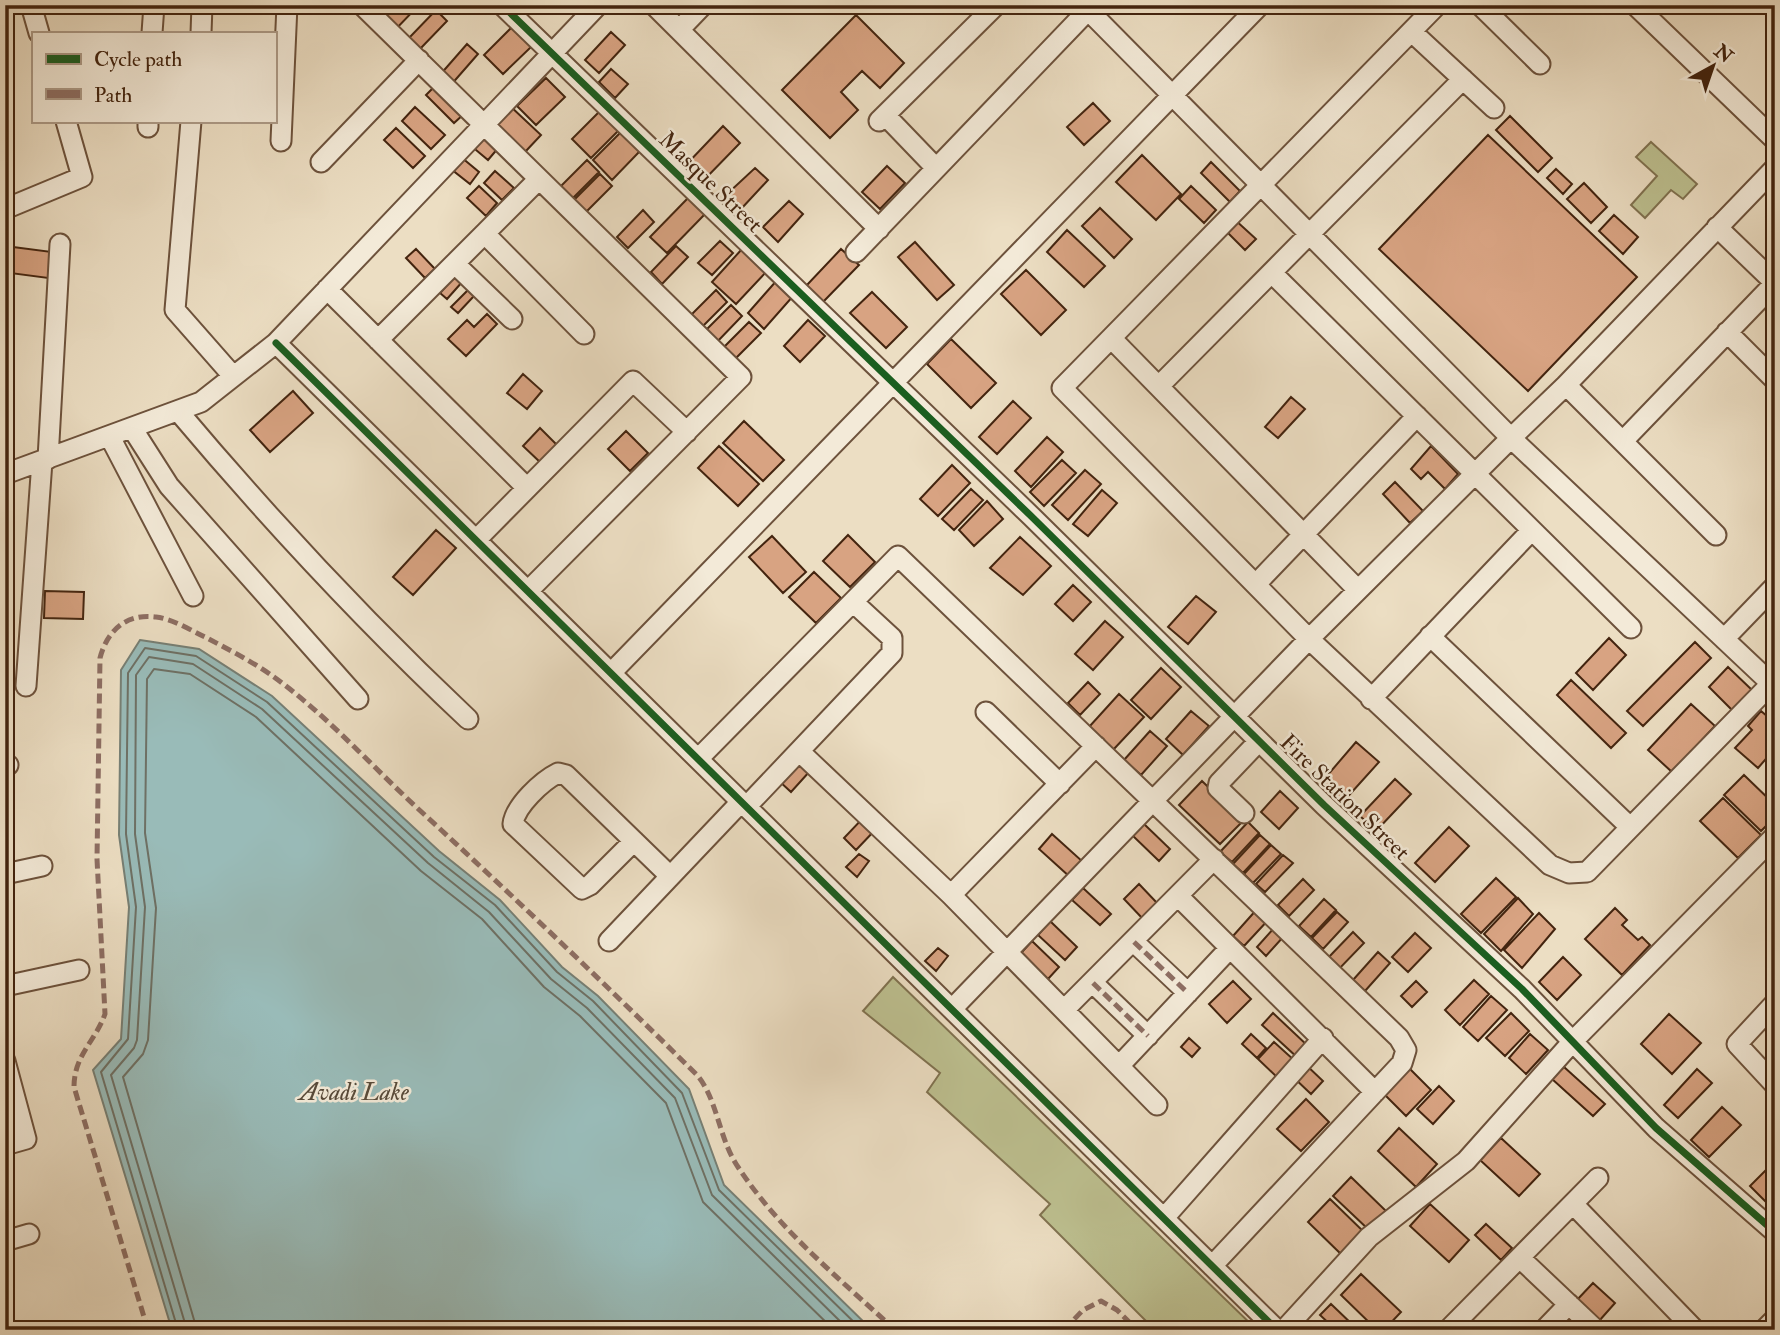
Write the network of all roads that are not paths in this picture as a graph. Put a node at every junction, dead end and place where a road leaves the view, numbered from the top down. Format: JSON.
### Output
{"nodes":[{"id":1,"x":31,"y":5,"type":"edge"},
{"id":2,"x":154,"y":5,"type":"edge"},
{"id":3,"x":202,"y":5,"type":"edge"},
{"id":4,"x":287,"y":5,"type":"edge"},
{"id":5,"x":362,"y":5,"type":"edge"},
{"id":6,"x":502,"y":5,"type":"edge"},
{"id":7,"x":598,"y":5,"type":"edge"},
{"id":8,"x":654,"y":5,"type":"edge"},
{"id":9,"x":703,"y":5,"type":"edge"},
{"id":10,"x":1260,"y":5,"type":"edge"},
{"id":11,"x":1437,"y":5,"type":"edge"},
{"id":12,"x":1480,"y":5,"type":"edge"},
{"id":13,"x":1635,"y":5,"type":"edge"},
{"id":14,"x":1088,"y":7,"type":"edge"},
{"id":15,"x":987,"y":8,"type":"edge"},
{"id":16,"x":679,"y":30,"type":"junction"},
{"id":17,"x":39,"y":32,"type":"edge"},
{"id":18,"x":152,"y":32,"type":"edge"},
{"id":19,"x":201,"y":32,"type":"edge"},
{"id":20,"x":1412,"y":32,"type":"junction"},
{"id":21,"x":551,"y":55,"type":"junction"},
{"id":22,"x":419,"y":60,"type":"junction"},
{"id":23,"x":1540,"y":64,"type":"dead end"},
{"id":24,"x":1463,"y":79,"type":"junction"},
{"id":25,"x":1172,"y":94,"type":"junction"},
{"id":26,"x":1494,"y":108,"type":"dead end"},
{"id":27,"x":66,"y":122,"type":"edge"},
{"id":28,"x":191,"y":122,"type":"edge"},
{"id":29,"x":484,"y":125,"type":"junction"},
{"id":30,"x":1775,"y":140,"type":"edge"},
{"id":31,"x":281,"y":141,"type":"dead end"},
{"id":32,"x":321,"y":162,"type":"dead end"},
{"id":33,"x":935,"y":167,"type":"junction"},
{"id":34,"x":1775,"y":168,"type":"edge"},
{"id":35,"x":539,"y":180,"type":"junction"},
{"id":36,"x":1262,"y":186,"type":"junction"},
{"id":37,"x":5,"y":209,"type":"edge"},
{"id":38,"x":1717,"y":227,"type":"junction"},
{"id":39,"x":878,"y":229,"type":"junction"},
{"id":40,"x":485,"y":234,"type":"junction"},
{"id":41,"x":1311,"y":235,"type":"junction"},
{"id":42,"x":60,"y":244,"type":"dead end"},
{"id":43,"x":856,"y":252,"type":"dead end"},
{"id":44,"x":455,"y":264,"type":"junction"},
{"id":45,"x":1273,"y":274,"type":"junction"},
{"id":46,"x":1775,"y":283,"type":"edge"},
{"id":47,"x":327,"y":289,"type":"junction"},
{"id":48,"x":512,"y":319,"type":"dead end"},
{"id":49,"x":1727,"y":332,"type":"junction"},
{"id":50,"x":584,"y":334,"type":"dead end"},
{"id":51,"x":1111,"y":338,"type":"junction"},
{"id":52,"x":378,"y":340,"type":"junction"},
{"id":53,"x":276,"y":343,"type":"junction"},
{"id":54,"x":233,"y":376,"type":"junction"},
{"id":55,"x":1775,"y":380,"type":"edge"},
{"id":56,"x":894,"y":384,"type":"junction"},
{"id":57,"x":1566,"y":385,"type":"junction"},
{"id":58,"x":1159,"y":386,"type":"junction"},
{"id":59,"x":177,"y":411,"type":"junction"},
{"id":60,"x":1417,"y":416,"type":"junction"},
{"id":61,"x":132,"y":429,"type":"junction"},
{"id":62,"x":687,"y":432,"type":"junction"},
{"id":63,"x":110,"y":437,"type":"junction"},
{"id":64,"x":1511,"y":438,"type":"junction"},
{"id":65,"x":1623,"y":441,"type":"junction"},
{"id":66,"x":45,"y":460,"type":"junction"},
{"id":67,"x":5,"y":474,"type":"edge"},
{"id":68,"x":1475,"y":474,"type":"junction"},
{"id":69,"x":527,"y":488,"type":"junction"},
{"id":70,"x":1531,"y":531,"type":"junction"},
{"id":71,"x":1305,"y":534,"type":"junction"},
{"id":72,"x":1716,"y":534,"type":"dead end"},
{"id":73,"x":476,"y":540,"type":"junction"},
{"id":74,"x":1256,"y":584,"type":"junction"},
{"id":75,"x":1775,"y":586,"type":"edge"},
{"id":76,"x":1358,"y":590,"type":"junction"},
{"id":77,"x":528,"y":592,"type":"junction"},
{"id":78,"x":193,"y":596,"type":"dead end"},
{"id":79,"x":853,"y":601,"type":"junction"},
{"id":80,"x":1631,"y":628,"type":"dead end"},
{"id":81,"x":1430,"y":636,"type":"junction"},
{"id":82,"x":1309,"y":639,"type":"junction"},
{"id":83,"x":1724,"y":639,"type":"junction"},
{"id":84,"x":611,"y":673,"type":"junction"},
{"id":85,"x":1773,"y":685,"type":"edge"},
{"id":86,"x":26,"y":686,"type":"dead end"},
{"id":87,"x":358,"y":699,"type":"dead end"},
{"id":88,"x":1371,"y":699,"type":"junction"},
{"id":89,"x":986,"y":712,"type":"dead end"},
{"id":90,"x":1234,"y":717,"type":"junction"},
{"id":91,"x":468,"y":719,"type":"dead end"},
{"id":92,"x":1259,"y":741,"type":"junction"},
{"id":93,"x":1096,"y":746,"type":"junction"},
{"id":94,"x":800,"y":752,"type":"junction"},
{"id":95,"x":698,"y":759,"type":"junction"},
{"id":96,"x":1060,"y":784,"type":"junction"},
{"id":97,"x":1154,"y":801,"type":"junction"},
{"id":98,"x":744,"y":804,"type":"junction"},
{"id":99,"x":1244,"y":813,"type":"dead end"},
{"id":100,"x":1630,"y":827,"type":"junction"},
{"id":101,"x":1775,"y":836,"type":"edge"},
{"id":102,"x":634,"y":841,"type":"junction"},
{"id":103,"x":1214,"y":859,"type":"junction"},
{"id":104,"x":42,"y":866,"type":"dead end"},
{"id":105,"x":5,"y":874,"type":"edge"},
{"id":106,"x":670,"y":876,"type":"junction"},
{"id":107,"x":951,"y":895,"type":"junction"},
{"id":108,"x":1178,"y":896,"type":"junction"},
{"id":109,"x":609,"y":941,"type":"dead end"},
{"id":110,"x":1134,"y":942,"type":"junction"},
{"id":111,"x":1230,"y":947,"type":"junction"},
{"id":112,"x":1007,"y":953,"type":"junction"},
{"id":113,"x":79,"y":970,"type":"dead end"},
{"id":114,"x":1093,"y":983,"type":"junction"},
{"id":115,"x":5,"y":986,"type":"edge"},
{"id":116,"x":1188,"y":993,"type":"junction"},
{"id":117,"x":1775,"y":1003,"type":"edge"},
{"id":118,"x":952,"y":1009,"type":"junction"},
{"id":119,"x":1064,"y":1010,"type":"junction"},
{"id":120,"x":1148,"y":1036,"type":"junction"},
{"id":121,"x":1323,"y":1038,"type":"junction"},
{"id":122,"x":1574,"y":1040,"type":"junction"},
{"id":123,"x":5,"y":1061,"type":"edge"},
{"id":124,"x":1119,"y":1066,"type":"junction"},
{"id":125,"x":1775,"y":1085,"type":"edge"},
{"id":126,"x":1375,"y":1092,"type":"junction"},
{"id":127,"x":1157,"y":1105,"type":"dead end"},
{"id":128,"x":5,"y":1144,"type":"edge"},
{"id":129,"x":1598,"y":1178,"type":"dead end"},
{"id":130,"x":1573,"y":1204,"type":"junction"},
{"id":131,"x":1164,"y":1219,"type":"junction"},
{"id":132,"x":1775,"y":1232,"type":"edge"},
{"id":133,"x":29,"y":1234,"type":"dead end"},
{"id":134,"x":5,"y":1241,"type":"edge"},
{"id":135,"x":1520,"y":1258,"type":"junction"},
{"id":136,"x":1212,"y":1265,"type":"junction"},
{"id":137,"x":1569,"y":1304,"type":"junction"},
{"id":138,"x":1775,"y":1319,"type":"edge"},
{"id":139,"x":1277,"y":1330,"type":"edge"},
{"id":140,"x":1284,"y":1330,"type":"edge"},
{"id":141,"x":1448,"y":1330,"type":"edge"},
{"id":142,"x":1545,"y":1330,"type":"edge"},
{"id":143,"x":1596,"y":1330,"type":"edge"},
{"id":144,"x":1695,"y":1330,"type":"edge"},
{"id":145,"x":1765,"y":1330,"type":"edge"}],
"edges":[{"from":1,"to":17,"type":"street"},
{"from":2,"to":18,"type":"street"},
{"from":3,"to":19,"type":"street"},
{"from":4,"to":31,"type":"street"},
{"from":5,"to":22,"type":"street"},
{"from":6,"to":21,"type":"street","name":"Masque Street"},
{"from":7,"to":21,"type":"street"},
{"from":8,"to":16,"type":"street"},
{"from":9,"to":16,"type":"street"},
{"from":10,"to":25,"type":"street"},
{"from":11,"to":20,"type":"street"},
{"from":12,"to":23,"type":"street"},
{"from":13,"to":30,"type":"street"},
{"from":14,"to":25,"type":"street"},
{"from":14,"to":33,"type":"street"},
{"from":15,"to":33,"type":"street"},
{"from":16,"to":39,"type":"street"},
{"from":20,"to":24,"type":"street"},
{"from":20,"to":36,"type":"street"},
{"from":21,"to":29,"type":"street"},
{"from":21,"to":56,"type":"street","name":"Masque Street"},
{"from":22,"to":29,"type":"street"},
{"from":22,"to":32,"type":"street"},
{"from":24,"to":26,"type":"street"},
{"from":24,"to":41,"type":"street"},
{"from":25,"to":36,"type":"street"},
{"from":25,"to":56,"type":"street"},
{"from":27,"to":37,"type":"street"},
{"from":28,"to":54,"type":"street"},
{"from":29,"to":35,"type":"street"},
{"from":29,"to":47,"type":"street"},
{"from":33,"to":39,"type":"street"},
{"from":34,"to":38,"type":"street"},
{"from":35,"to":40,"type":"street"},
{"from":35,"to":62,"type":"street"},
{"from":36,"to":41,"type":"street"},
{"from":36,"to":51,"type":"street"},
{"from":38,"to":46,"type":"street"},
{"from":38,"to":57,"type":"street"},
{"from":39,"to":43,"type":"street"},
{"from":40,"to":44,"type":"street"},
{"from":40,"to":50,"type":"street"},
{"from":41,"to":45,"type":"street"},
{"from":41,"to":64,"type":"street"},
{"from":42,"to":66,"type":"street"},
{"from":44,"to":48,"type":"street"},
{"from":44,"to":52,"type":"street"},
{"from":45,"to":58,"type":"street"},
{"from":45,"to":60,"type":"street"},
{"from":46,"to":49,"type":"street"},
{"from":47,"to":52,"type":"street"},
{"from":47,"to":53,"type":"street"},
{"from":49,"to":55,"type":"street"},
{"from":49,"to":65,"type":"street"},
{"from":51,"to":58,"type":"street"},
{"from":51,"to":74,"type":"street"},
{"from":52,"to":69,"type":"street"},
{"from":53,"to":54,"type":"street"},
{"from":53,"to":73,"type":"street"},
{"from":54,"to":59,"type":"street"},
{"from":56,"to":84,"type":"street"},
{"from":56,"to":90,"type":"street","name":"Fire Station Street"},
{"from":57,"to":64,"type":"street"},
{"from":57,"to":65,"type":"street"},
{"from":58,"to":71,"type":"street"},
{"from":59,"to":61,"type":"street"},
{"from":59,"to":91,"type":"street"},
{"from":60,"to":68,"type":"street"},
{"from":60,"to":71,"type":"street"},
{"from":61,"to":63,"type":"street"},
{"from":61,"to":87,"type":"street"},
{"from":62,"to":69,"type":"street"},
{"from":62,"to":77,"type":"street"},
{"from":63,"to":66,"type":"street"},
{"from":63,"to":78,"type":"street"},
{"from":64,"to":68,"type":"street"},
{"from":64,"to":83,"type":"street"},
{"from":65,"to":72,"type":"street"},
{"from":66,"to":67,"type":"street"},
{"from":66,"to":86,"type":"street"},
{"from":68,"to":70,"type":"street"},
{"from":68,"to":76,"type":"street"},
{"from":69,"to":73,"type":"street"},
{"from":70,"to":80,"type":"street"},
{"from":70,"to":81,"type":"street"},
{"from":71,"to":74,"type":"street"},
{"from":71,"to":76,"type":"street"},
{"from":73,"to":77,"type":"street"},
{"from":74,"to":82,"type":"street"},
{"from":75,"to":83,"type":"street"},
{"from":76,"to":82,"type":"street"},
{"from":77,"to":84,"type":"street"},
{"from":79,"to":93,"type":"street"},
{"from":79,"to":94,"type":"street"},
{"from":79,"to":95,"type":"street"},
{"from":81,"to":88,"type":"street"},
{"from":81,"to":100,"type":"street"},
{"from":82,"to":88,"type":"street"},
{"from":82,"to":90,"type":"street"},
{"from":83,"to":85,"type":"street"},
{"from":84,"to":95,"type":"street"},
{"from":85,"to":100,"type":"street"},
{"from":88,"to":100,"type":"street"},
{"from":89,"to":96,"type":"street"},
{"from":90,"to":92,"type":"street","name":"Fire Station Street"},
{"from":90,"to":97,"type":"street"},
{"from":92,"to":99,"type":"street"},
{"from":92,"to":122,"type":"street","name":"Fire Station Street"},
{"from":93,"to":96,"type":"street"},
{"from":93,"to":97,"type":"street"},
{"from":94,"to":98,"type":"street"},
{"from":94,"to":107,"type":"street"},
{"from":95,"to":98,"type":"street"},
{"from":96,"to":107,"type":"street"},
{"from":97,"to":103,"type":"street"},
{"from":97,"to":112,"type":"street"},
{"from":98,"to":106,"type":"street"},
{"from":98,"to":118,"type":"street"},
{"from":101,"to":122,"type":"street"},
{"from":102,"to":102,"type":"street"},
{"from":102,"to":106,"type":"street"},
{"from":103,"to":108,"type":"street"},
{"from":103,"to":126,"type":"street"},
{"from":104,"to":105,"type":"street"},
{"from":106,"to":109,"type":"street"},
{"from":107,"to":112,"type":"street"},
{"from":108,"to":110,"type":"street"},
{"from":108,"to":111,"type":"street"},
{"from":110,"to":114,"type":"street"},
{"from":110,"to":116,"type":"street"},
{"from":111,"to":116,"type":"street"},
{"from":111,"to":121,"type":"street"},
{"from":112,"to":118,"type":"street"},
{"from":112,"to":119,"type":"street"},
{"from":113,"to":115,"type":"street"},
{"from":114,"to":119,"type":"street"},
{"from":114,"to":120,"type":"street"},
{"from":116,"to":120,"type":"street"},
{"from":117,"to":125,"type":"street"},
{"from":118,"to":131,"type":"street"},
{"from":119,"to":124,"type":"street"},
{"from":120,"to":124,"type":"street"},
{"from":121,"to":126,"type":"street"},
{"from":121,"to":131,"type":"street"},
{"from":122,"to":132,"type":"street","name":"Fire Station Street"},
{"from":122,"to":140,"type":"street"},
{"from":123,"to":128,"type":"street"},
{"from":124,"to":127,"type":"street"},
{"from":126,"to":136,"type":"street"},
{"from":129,"to":130,"type":"street"},
{"from":130,"to":135,"type":"street"},
{"from":130,"to":144,"type":"street"},
{"from":131,"to":136,"type":"street"},
{"from":133,"to":134,"type":"street"},
{"from":135,"to":137,"type":"street"},
{"from":135,"to":141,"type":"street"},
{"from":136,"to":139,"type":"street"},
{"from":137,"to":142,"type":"street"},
{"from":137,"to":143,"type":"street"},
{"from":138,"to":145,"type":"street"}]}
